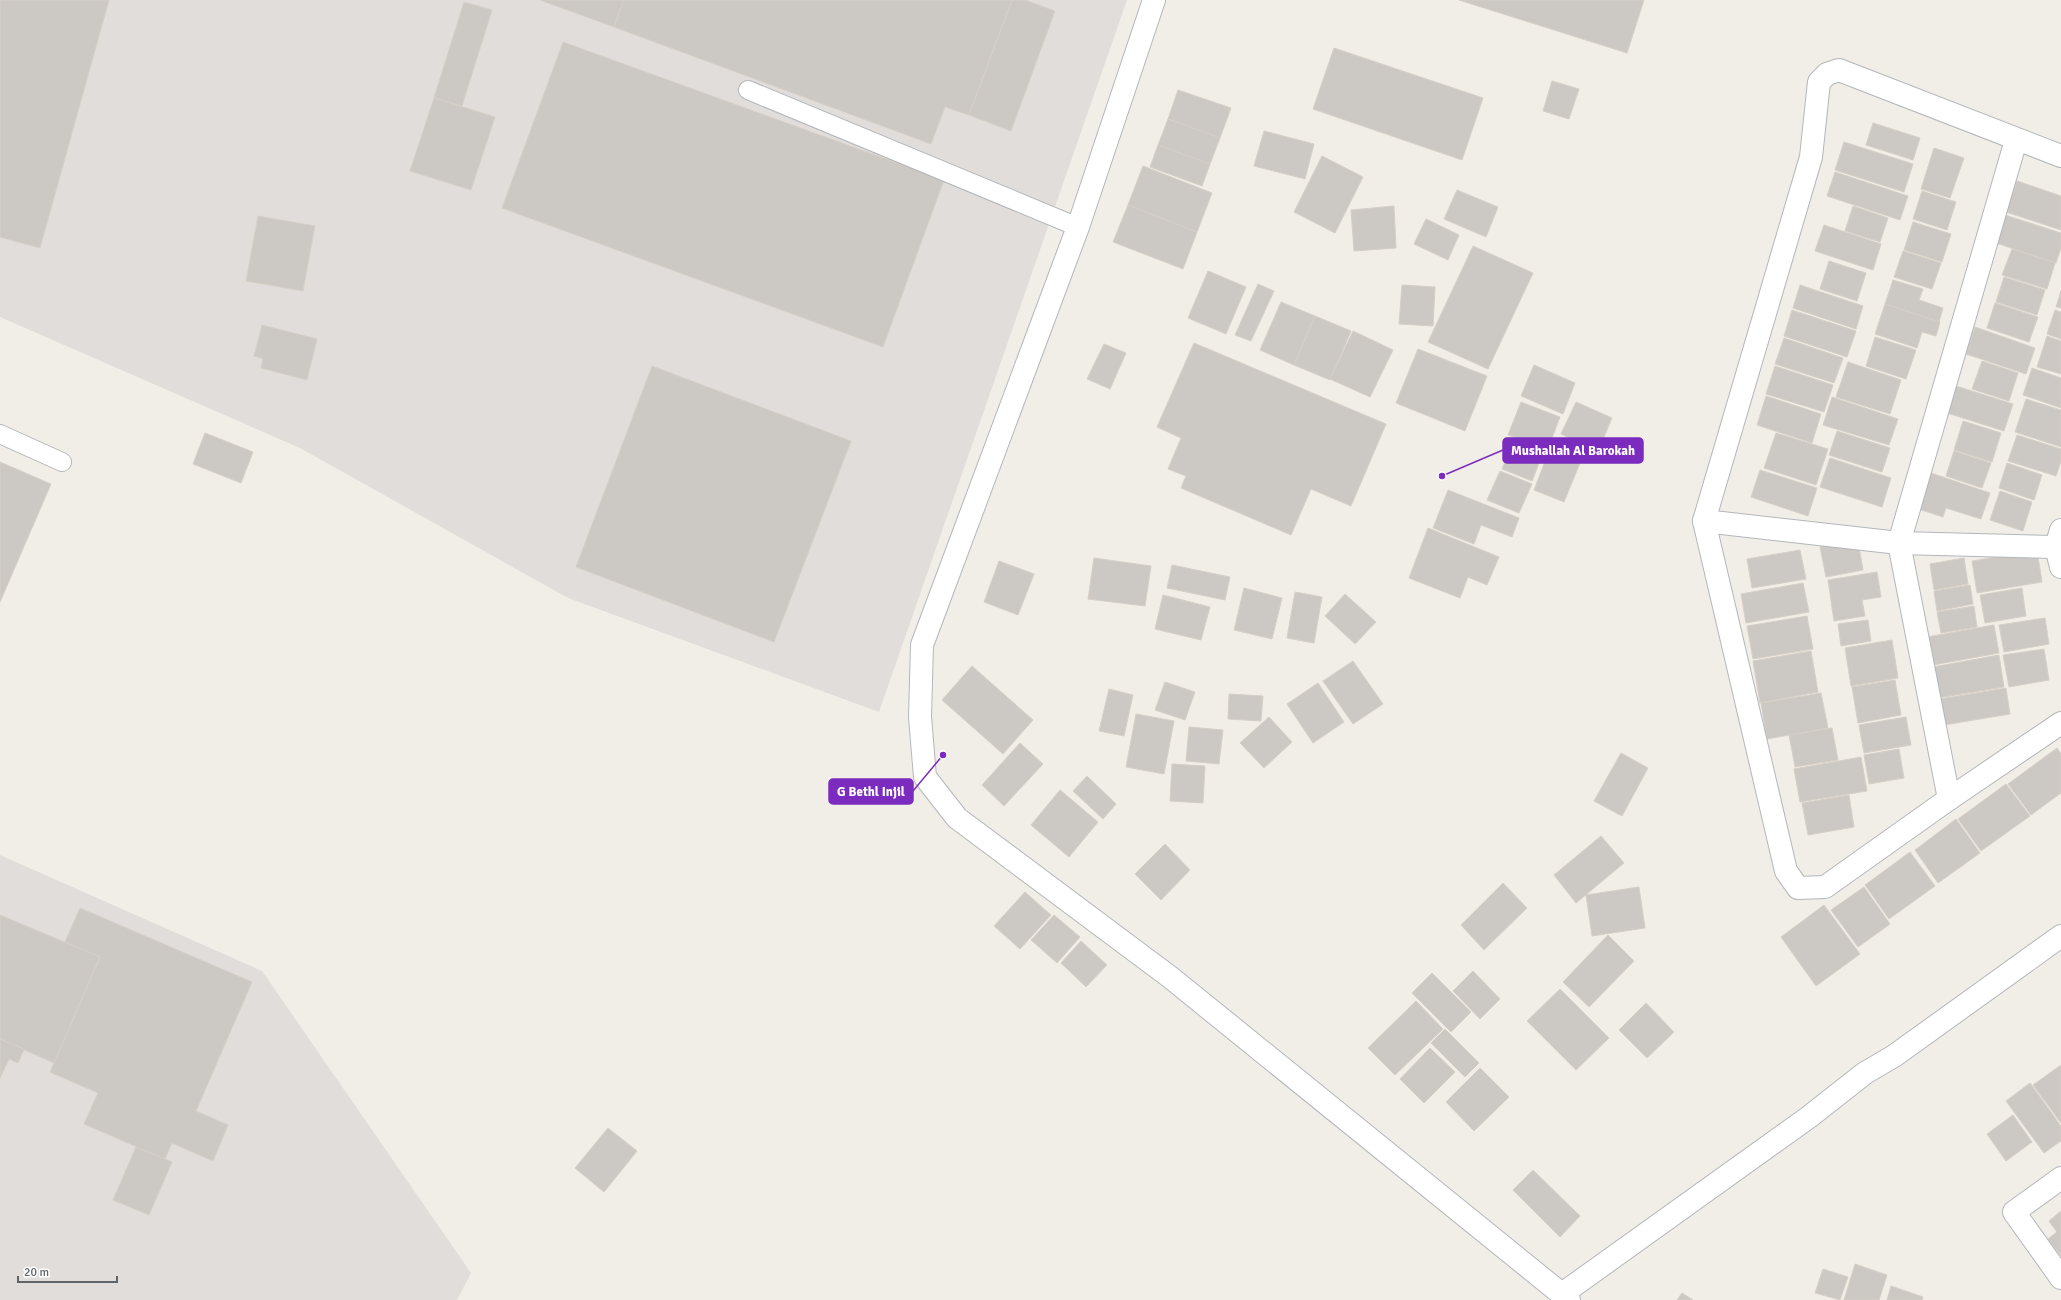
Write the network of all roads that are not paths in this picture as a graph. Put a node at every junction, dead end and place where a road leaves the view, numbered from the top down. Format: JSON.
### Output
{"nodes":[{"id":1,"x":1154,"y":0,"type":"edge"},
{"id":2,"x":748,"y":90,"type":"dead end"},
{"id":3,"x":2016,"y":140,"type":"junction"},
{"id":4,"x":2061,"y":156,"type":"edge"},
{"id":5,"x":1078,"y":227,"type":"junction"},
{"id":6,"x":0,"y":434,"type":"edge"},
{"id":7,"x":62,"y":462,"type":"dead end"},
{"id":8,"x":1704,"y":521,"type":"junction"},
{"id":9,"x":2058,"y":538,"type":"edge"},
{"id":10,"x":1899,"y":543,"type":"junction"},
{"id":11,"x":2061,"y":567,"type":"edge"},
{"id":12,"x":2061,"y":723,"type":"edge"},
{"id":13,"x":1948,"y":798,"type":"junction"},
{"id":14,"x":2061,"y":936,"type":"edge"},
{"id":15,"x":2061,"y":1178,"type":"edge"},
{"id":16,"x":2061,"y":1278,"type":"edge"},
{"id":17,"x":1565,"y":1297,"type":"edge"}],
"edges":[{"from":1,"to":5,"type":"street"},
{"from":2,"to":5,"type":"lane"},
{"from":3,"to":4,"type":"street"},
{"from":3,"to":8,"type":"street"},
{"from":3,"to":10,"type":"street"},
{"from":5,"to":17,"type":"street"},
{"from":6,"to":7,"type":"lane"},
{"from":8,"to":10,"type":"street"},
{"from":8,"to":13,"type":"street"},
{"from":9,"to":10,"type":"street"},
{"from":9,"to":11,"type":"street"},
{"from":10,"to":13,"type":"street"},
{"from":12,"to":13,"type":"street"},
{"from":14,"to":17,"type":"street"},
{"from":15,"to":16,"type":"street"}]}
